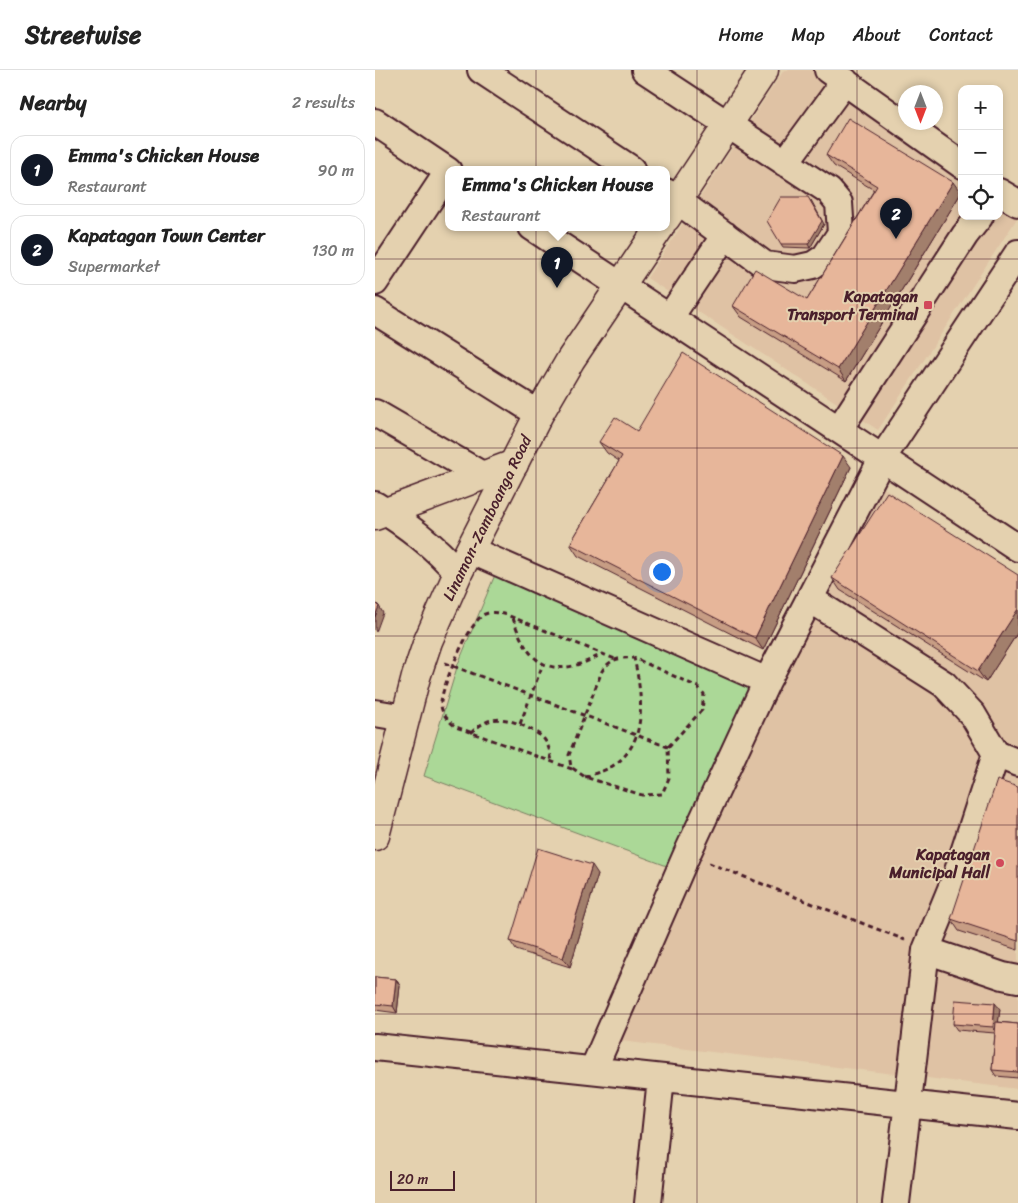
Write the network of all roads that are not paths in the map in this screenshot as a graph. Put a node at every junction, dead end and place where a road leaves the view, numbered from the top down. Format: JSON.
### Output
{"nodes":[{"id":1,"x":481,"y":70,"type":"edge"},
{"id":2,"x":645,"y":70,"type":"edge"},
{"id":3,"x":764,"y":70,"type":"edge"},
{"id":4,"x":836,"y":76,"type":"edge"},
{"id":5,"x":375,"y":122,"type":"edge"},
{"id":6,"x":725,"y":125,"type":"junction"},
{"id":7,"x":958,"y":162,"type":"edge"},
{"id":8,"x":785,"y":163,"type":"junction"},
{"id":9,"x":626,"y":166,"type":"edge"},
{"id":10,"x":445,"y":170,"type":"edge"},
{"id":11,"x":445,"y":177,"type":"edge"},
{"id":12,"x":670,"y":203,"type":"edge"},
{"id":13,"x":977,"y":220,"type":"edge"},
{"id":14,"x":538,"y":231,"type":"edge"},
{"id":15,"x":657,"y":231,"type":"edge"},
{"id":16,"x":725,"y":235,"type":"junction"},
{"id":17,"x":1018,"y":253,"type":"edge"},
{"id":18,"x":375,"y":282,"type":"edge"},
{"id":19,"x":620,"y":285,"type":"junction"},
{"id":20,"x":375,"y":311,"type":"edge"},
{"id":21,"x":670,"y":317,"type":"junction"},
{"id":22,"x":375,"y":413,"type":"edge"},
{"id":23,"x":539,"y":414,"type":"junction"},
{"id":24,"x":840,"y":428,"type":"junction"},
{"id":25,"x":883,"y":457,"type":"junction"},
{"id":26,"x":514,"y":464,"type":"junction"},
{"id":27,"x":482,"y":475,"type":"junction"},
{"id":28,"x":379,"y":511,"type":"edge"},
{"id":29,"x":1018,"y":548,"type":"edge"},
{"id":30,"x":464,"y":561,"type":"junction"},
{"id":31,"x":810,"y":599,"type":"junction"},
{"id":32,"x":767,"y":681,"type":"junction"},
{"id":33,"x":375,"y":713,"type":"edge"},
{"id":34,"x":405,"y":718,"type":"junction"},
{"id":35,"x":1007,"y":758,"type":"edge"},
{"id":36,"x":375,"y":836,"type":"edge"},
{"id":37,"x":926,"y":950,"type":"junction"},
{"id":38,"x":1018,"y":979,"type":"edge"},
{"id":39,"x":375,"y":1047,"type":"edge"},
{"id":40,"x":593,"y":1070,"type":"junction"},
{"id":41,"x":661,"y":1078,"type":"junction"},
{"id":42,"x":906,"y":1104,"type":"junction"},
{"id":43,"x":1018,"y":1116,"type":"edge"},
{"id":44,"x":648,"y":1203,"type":"edge"},
{"id":45,"x":896,"y":1203,"type":"edge"}],
"edges":[{"from":1,"to":9,"type":"street"},
{"from":2,"to":6,"type":"street"},
{"from":3,"to":6,"type":"main road"},
{"from":4,"to":7,"type":"street"},
{"from":4,"to":8,"type":"street"},
{"from":5,"to":10,"type":"street"},
{"from":6,"to":8,"type":"street"},
{"from":6,"to":12,"type":"main road"},
{"from":8,"to":16,"type":"street"},
{"from":11,"to":18,"type":"street"},
{"from":12,"to":16,"type":"street"},
{"from":13,"to":24,"type":"street"},
{"from":14,"to":19,"type":"street"},
{"from":15,"to":19,"type":"main road","name":"Linamon-Zamboanga Road"},
{"from":16,"to":21,"type":"street"},
{"from":17,"to":25,"type":"street"},
{"from":19,"to":21,"type":"street"},
{"from":19,"to":23,"type":"main road","name":"Linamon-Zamboanga Road"},
{"from":20,"to":23,"type":"street"},
{"from":21,"to":24,"type":"street"},
{"from":22,"to":27,"type":"street"},
{"from":23,"to":26,"type":"main road","name":"Linamon-Zamboanga Road"},
{"from":24,"to":25,"type":"street"},
{"from":25,"to":29,"type":"street"},
{"from":25,"to":31,"type":"street"},
{"from":26,"to":27,"type":"main road"},
{"from":26,"to":30,"type":"main road","name":"Linamon-Zamboanga Road"},
{"from":27,"to":28,"type":"main road"},
{"from":28,"to":30,"type":"street"},
{"from":30,"to":32,"type":"street"},
{"from":30,"to":34,"type":"main road","name":"Linamon-Zamboanga Road"},
{"from":31,"to":32,"type":"street"},
{"from":31,"to":35,"type":"street"},
{"from":32,"to":40,"type":"street"},
{"from":33,"to":34,"type":"street"},
{"from":34,"to":36,"type":"main road","name":"Linamon-Zamboanga Road"},
{"from":35,"to":37,"type":"street"},
{"from":37,"to":38,"type":"street"},
{"from":37,"to":42,"type":"street"},
{"from":39,"to":40,"type":"street"},
{"from":40,"to":41,"type":"street"},
{"from":41,"to":42,"type":"street"},
{"from":41,"to":44,"type":"street"},
{"from":42,"to":43,"type":"street"},
{"from":42,"to":45,"type":"street"}]}
